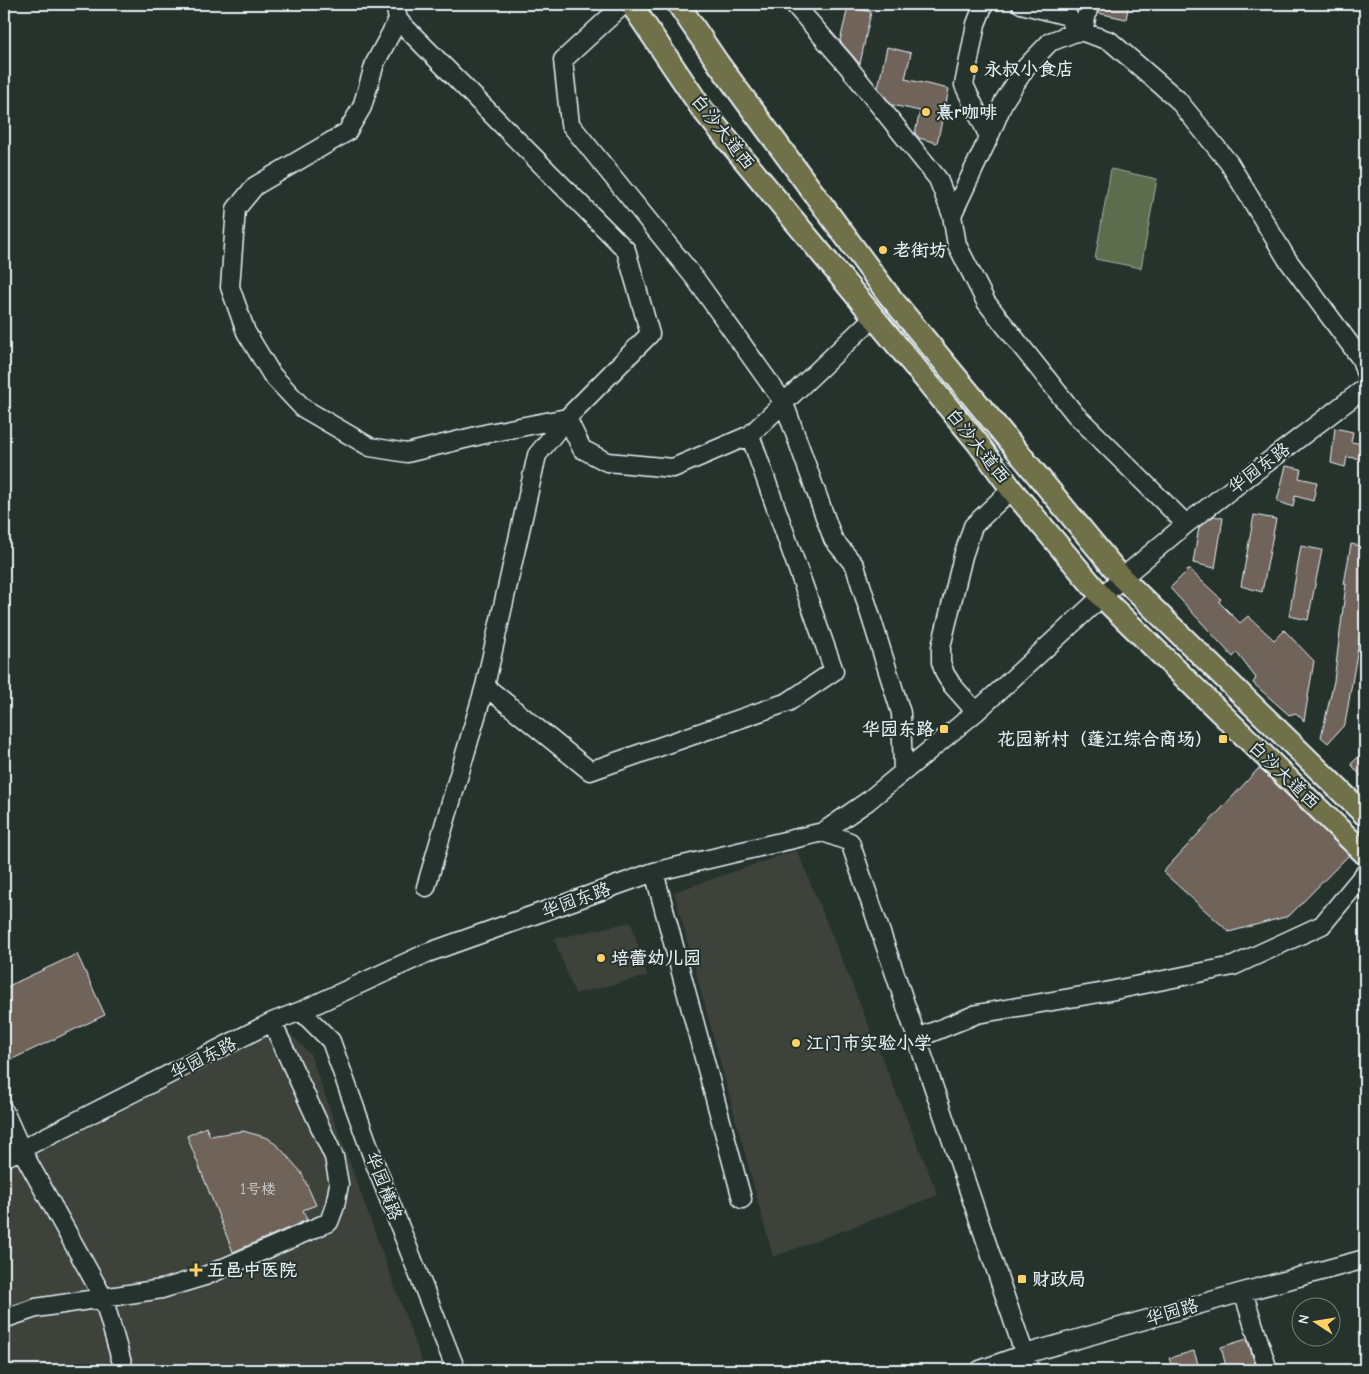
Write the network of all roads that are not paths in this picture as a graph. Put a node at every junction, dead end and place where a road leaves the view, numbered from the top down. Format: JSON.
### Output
{"nodes":[{"id":1,"x":624,"y":4,"type":"edge"},
{"id":2,"x":631,"y":4,"type":"edge"},
{"id":3,"x":678,"y":4,"type":"edge"},
{"id":4,"x":794,"y":4,"type":"edge"},
{"id":5,"x":984,"y":4,"type":"edge"},
{"id":6,"x":1021,"y":4,"type":"edge"},
{"id":7,"x":1090,"y":4,"type":"edge"},
{"id":8,"x":396,"y":12,"type":"edge"},
{"id":9,"x":1080,"y":32,"type":"junction"},
{"id":10,"x":989,"y":137,"type":"junction"},
{"id":11,"x":952,"y":215,"type":"junction"},
{"id":12,"x":874,"y":317,"type":"junction"},
{"id":13,"x":1365,"y":372,"type":"edge"},
{"id":14,"x":1365,"y":388,"type":"edge"},
{"id":15,"x":784,"y":403,"type":"junction"},
{"id":16,"x":567,"y":418,"type":"junction"},
{"id":17,"x":750,"y":435,"type":"junction"},
{"id":18,"x":1012,"y":490,"type":"junction"},
{"id":19,"x":1186,"y":524,"type":"junction"},
{"id":20,"x":1122,"y":578,"type":"junction"},
{"id":21,"x":1102,"y":597,"type":"junction"},
{"id":22,"x":484,"y":686,"type":"junction"},
{"id":23,"x":976,"y":712,"type":"junction"},
{"id":24,"x":903,"y":771,"type":"junction"},
{"id":25,"x":1365,"y":815,"type":"edge"},
{"id":26,"x":823,"y":832,"type":"junction"},
{"id":27,"x":1365,"y":854,"type":"edge"},
{"id":28,"x":654,"y":872,"type":"junction"},
{"id":29,"x":1365,"y":873,"type":"edge"},
{"id":30,"x":426,"y":887,"type":"dead end"},
{"id":31,"x":301,"y":1011,"type":"junction"},
{"id":32,"x":272,"y":1022,"type":"junction"},
{"id":33,"x":918,"y":1038,"type":"junction"},
{"id":34,"x":4,"y":1111,"type":"edge"},
{"id":35,"x":21,"y":1149,"type":"junction"},
{"id":36,"x":4,"y":1158,"type":"edge"},
{"id":37,"x":742,"y":1199,"type":"dead end"},
{"id":38,"x":1365,"y":1259,"type":"edge"},
{"id":39,"x":1243,"y":1292,"type":"junction"},
{"id":40,"x":103,"y":1298,"type":"junction"},
{"id":41,"x":4,"y":1320,"type":"edge"},
{"id":42,"x":1027,"y":1362,"type":"edge"},
{"id":43,"x":124,"y":1370,"type":"edge"},
{"id":44,"x":456,"y":1370,"type":"edge"},
{"id":45,"x":980,"y":1370,"type":"edge"},
{"id":46,"x":1268,"y":1370,"type":"edge"}],
"edges":[{"from":1,"to":15,"type":"street"},
{"from":2,"to":12,"type":"main road","name":"白沙大道西"},
{"from":3,"to":20,"type":"main road","name":"白沙大道西"},
{"from":4,"to":11,"type":"street"},
{"from":5,"to":10,"type":"street"},
{"from":6,"to":9,"type":"street"},
{"from":7,"to":9,"type":"street"},
{"from":8,"to":16,"type":"street"},
{"from":8,"to":16,"type":"street"},
{"from":9,"to":10,"type":"street"},
{"from":9,"to":13,"type":"street"},
{"from":10,"to":11,"type":"street"},
{"from":11,"to":19,"type":"street"},
{"from":12,"to":15,"type":"street"},
{"from":12,"to":18,"type":"main road","name":"白沙大道西"},
{"from":14,"to":19,"type":"street","name":"华园东路"},
{"from":15,"to":17,"type":"street"},
{"from":15,"to":24,"type":"street"},
{"from":16,"to":17,"type":"street"},
{"from":16,"to":22,"type":"street"},
{"from":17,"to":22,"type":"street"},
{"from":18,"to":21,"type":"main road","name":"白沙大道西"},
{"from":18,"to":23,"type":"street"},
{"from":19,"to":20,"type":"street","name":"华园东路"},
{"from":20,"to":21,"type":"street","name":"华园东路"},
{"from":20,"to":25,"type":"main road","name":"白沙大道西"},
{"from":21,"to":23,"type":"street","name":"华园东路"},
{"from":21,"to":27,"type":"main road","name":"白沙大道西"},
{"from":22,"to":30,"type":"street"},
{"from":23,"to":24,"type":"street","name":"华园东路"},
{"from":24,"to":26,"type":"street","name":"华园东路"},
{"from":26,"to":28,"type":"street","name":"华园东路"},
{"from":26,"to":33,"type":"street"},
{"from":28,"to":31,"type":"street","name":"华园东路"},
{"from":28,"to":37,"type":"street"},
{"from":29,"to":33,"type":"street"},
{"from":31,"to":32,"type":"street","name":"华园东路"},
{"from":31,"to":44,"type":"street","name":"华园横路"},
{"from":32,"to":35,"type":"street","name":"华园东路"},
{"from":32,"to":40,"type":"street"},
{"from":33,"to":42,"type":"street"},
{"from":34,"to":35,"type":"street"},
{"from":35,"to":36,"type":"street","name":"华园东路"},
{"from":35,"to":40,"type":"street"},
{"from":38,"to":39,"type":"street","name":"华园路"},
{"from":39,"to":42,"type":"street","name":"华园路"},
{"from":39,"to":46,"type":"street"},
{"from":40,"to":41,"type":"street"},
{"from":40,"to":43,"type":"street"},
{"from":42,"to":45,"type":"street","name":"华园路"}]}
